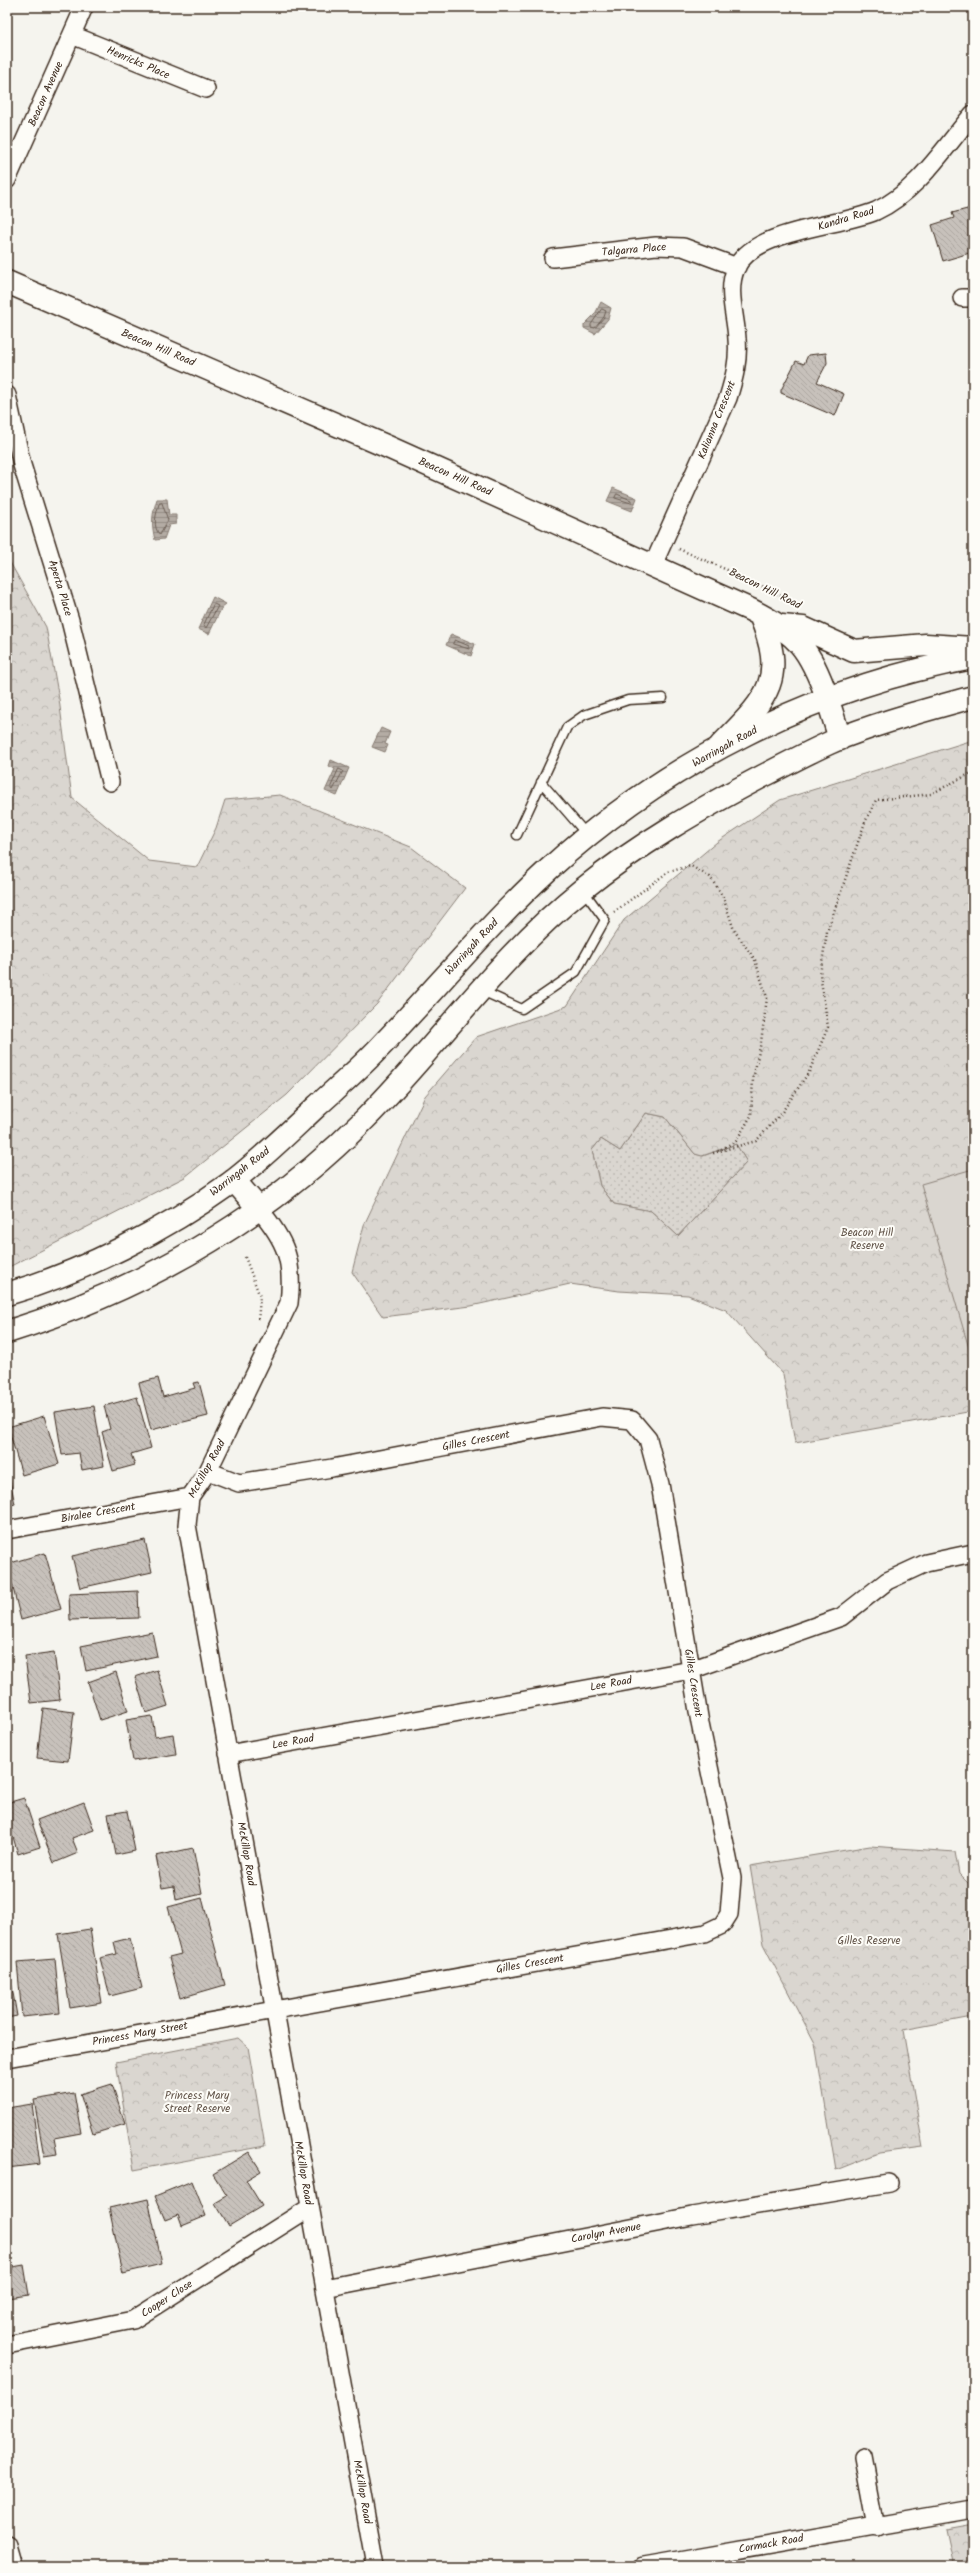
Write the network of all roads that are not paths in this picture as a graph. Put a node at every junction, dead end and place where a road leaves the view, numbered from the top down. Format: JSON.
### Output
{"nodes":[{"id":1,"x":84,"y":7,"type":"edge"},
{"id":2,"x":72,"y":35,"type":"junction"},
{"id":3,"x":206,"y":89,"type":"dead end"},
{"id":4,"x":973,"y":114,"type":"edge"},
{"id":5,"x":7,"y":180,"type":"edge"},
{"id":6,"x":553,"y":258,"type":"dead end"},
{"id":7,"x":737,"y":267,"type":"junction"},
{"id":8,"x":7,"y":282,"type":"edge"},
{"id":9,"x":7,"y":395,"type":"edge"},
{"id":10,"x":653,"y":565,"type":"junction"},
{"id":11,"x":760,"y":615,"type":"junction"},
{"id":12,"x":782,"y":626,"type":"junction"},
{"id":13,"x":973,"y":648,"type":"edge"},
{"id":14,"x":973,"y":658,"type":"edge"},
{"id":15,"x":827,"y":697,"type":"junction"},
{"id":16,"x":973,"y":697,"type":"edge"},
{"id":17,"x":662,"y":698,"type":"dead end"},
{"id":18,"x":840,"y":739,"type":"junction"},
{"id":19,"x":717,"y":749,"type":"junction"},
{"id":20,"x":110,"y":782,"type":"dead end"},
{"id":21,"x":541,"y":782,"type":"junction"},
{"id":22,"x":517,"y":835,"type":"dead end"},
{"id":23,"x":588,"y":837,"type":"junction"},
{"id":24,"x":582,"y":889,"type":"junction"},
{"id":25,"x":478,"y":989,"type":"junction"},
{"id":26,"x":234,"y":1180,"type":"junction"},
{"id":27,"x":259,"y":1209,"type":"junction"},
{"id":28,"x":7,"y":1294,"type":"edge"},
{"id":29,"x":7,"y":1332,"type":"edge"},
{"id":30,"x":208,"y":1471,"type":"junction"},
{"id":31,"x":190,"y":1497,"type":"junction"},
{"id":32,"x":7,"y":1530,"type":"edge"},
{"id":33,"x":973,"y":1553,"type":"edge"},
{"id":34,"x":691,"y":1670,"type":"junction"},
{"id":35,"x":228,"y":1754,"type":"junction"},
{"id":36,"x":273,"y":2010,"type":"junction"},
{"id":37,"x":7,"y":2058,"type":"edge"},
{"id":38,"x":889,"y":2183,"type":"dead end"},
{"id":39,"x":309,"y":2208,"type":"junction"},
{"id":40,"x":325,"y":2288,"type":"junction"},
{"id":41,"x":7,"y":2345,"type":"edge"},
{"id":42,"x":863,"y":2457,"type":"dead end"},
{"id":43,"x":973,"y":2509,"type":"edge"},
{"id":44,"x":876,"y":2527,"type":"junction"},
{"id":45,"x":7,"y":2545,"type":"edge"},
{"id":46,"x":13,"y":2566,"type":"edge"},
{"id":47,"x":376,"y":2566,"type":"edge"},
{"id":48,"x":643,"y":2566,"type":"edge"}],
"edges":[{"from":1,"to":2,"type":"street","name":"Beacon Avenue"},
{"from":2,"to":3,"type":"street","name":"Henricks Place"},
{"from":2,"to":5,"type":"street","name":"Beacon Avenue"},
{"from":4,"to":7,"type":"street","name":"Kandra Road"},
{"from":6,"to":7,"type":"street","name":"Talgarra Place"},
{"from":7,"to":10,"type":"street","name":"Kalianna Crescent"},
{"from":8,"to":10,"type":"main road","name":"Beacon Hill Road"},
{"from":9,"to":20,"type":"street","name":"Aperta Place"},
{"from":10,"to":11,"type":"main road","name":"Beacon Hill Road"},
{"from":11,"to":12,"type":"main road","name":"Beacon Hill Road"},
{"from":11,"to":19,"type":"main road"},
{"from":12,"to":13,"type":"main road"},
{"from":12,"to":15,"type":"main road","name":"Beacon Hill Road"},
{"from":14,"to":15,"type":"main road","name":"Warringah Road"},
{"from":15,"to":18,"type":"main road","name":"Beacon Hill Road"},
{"from":15,"to":19,"type":"main road","name":"Warringah Road"},
{"from":16,"to":18,"type":"main road"},
{"from":17,"to":21,"type":"lane"},
{"from":18,"to":24,"type":"main road"},
{"from":19,"to":23,"type":"main road","name":"Warringah Road"},
{"from":21,"to":22,"type":"lane"},
{"from":21,"to":23,"type":"lane"},
{"from":23,"to":26,"type":"main road","name":"Warringah Road"},
{"from":24,"to":25,"type":"main road"},
{"from":24,"to":25,"type":"lane"},
{"from":25,"to":27,"type":"main road"},
{"from":26,"to":27,"type":"main road","name":"McKillop Road"},
{"from":26,"to":28,"type":"main road","name":"Warringah Road"},
{"from":27,"to":29,"type":"main road"},
{"from":27,"to":30,"type":"street","name":"McKillop Road"},
{"from":30,"to":31,"type":"street","name":"McKillop Road"},
{"from":30,"to":34,"type":"street","name":"Gilles Crescent"},
{"from":31,"to":32,"type":"street","name":"Biralee Crescent"},
{"from":31,"to":35,"type":"street","name":"McKillop Road"},
{"from":33,"to":34,"type":"street","name":"Lee Road"},
{"from":34,"to":35,"type":"street","name":"Lee Road"},
{"from":34,"to":36,"type":"street","name":"Gilles Crescent"},
{"from":35,"to":36,"type":"street","name":"McKillop Road"},
{"from":36,"to":37,"type":"street","name":"Princess Mary Street"},
{"from":36,"to":39,"type":"street","name":"McKillop Road"},
{"from":38,"to":40,"type":"street","name":"Carolyn Avenue"},
{"from":39,"to":40,"type":"street","name":"McKillop Road"},
{"from":39,"to":41,"type":"street","name":"Cooper Close"},
{"from":40,"to":47,"type":"street","name":"McKillop Road"},
{"from":42,"to":44,"type":"street"},
{"from":43,"to":44,"type":"street","name":"Cormack Road"},
{"from":44,"to":48,"type":"street","name":"Cormack Road"},
{"from":45,"to":46,"type":"street"}]}
